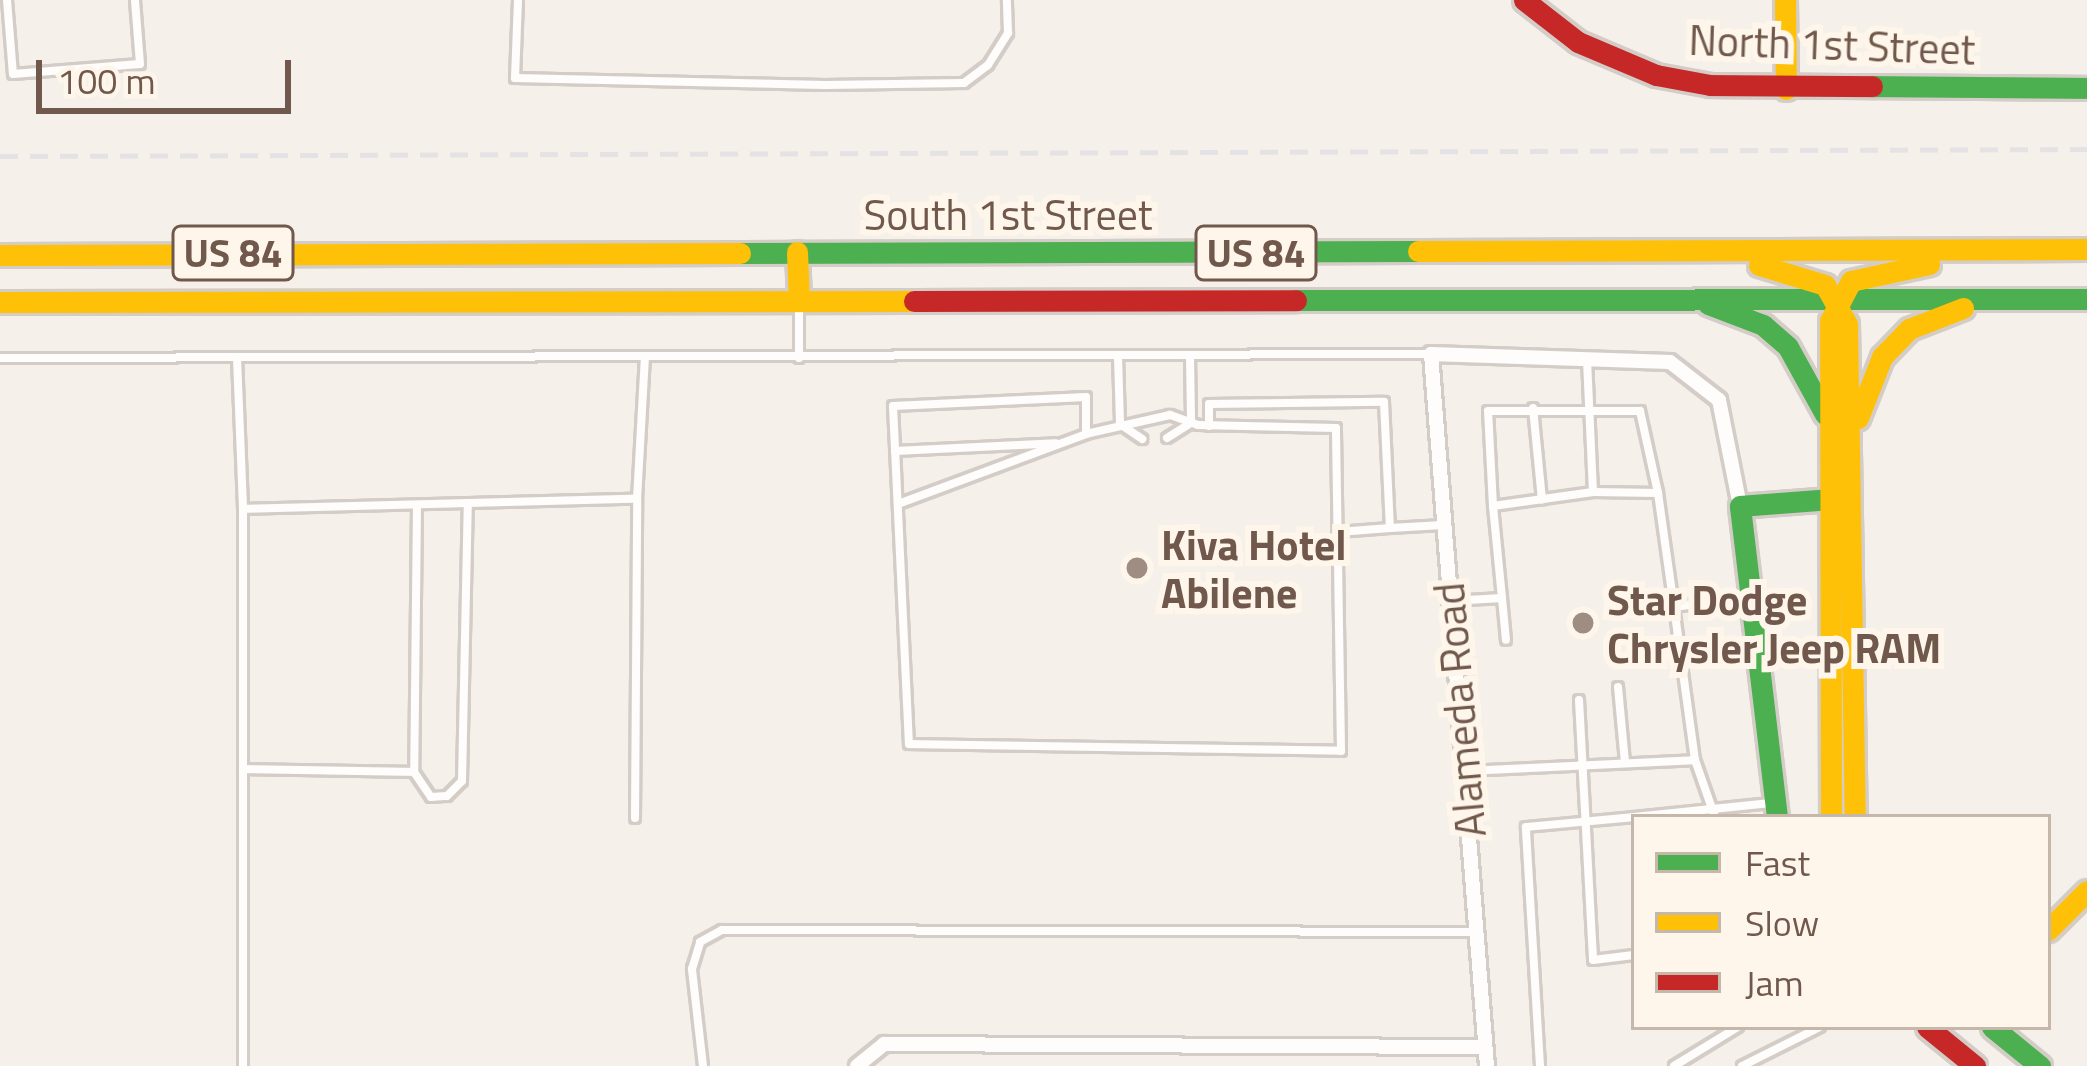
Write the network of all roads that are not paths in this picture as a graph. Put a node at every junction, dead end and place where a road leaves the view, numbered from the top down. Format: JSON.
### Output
{"nodes":[{"id":1,"x":7,"y":0,"type":"edge"},
{"id":2,"x":135,"y":0,"type":"edge"},
{"id":3,"x":518,"y":0,"type":"edge"},
{"id":4,"x":1007,"y":0,"type":"edge"},
{"id":5,"x":1524,"y":0,"type":"edge"},
{"id":6,"x":1785,"y":0,"type":"edge"},
{"id":7,"x":2087,"y":88,"type":"edge"},
{"id":8,"x":1786,"y":89,"type":"junction"},
{"id":9,"x":2045,"y":249,"type":"junction"},
{"id":10,"x":2087,"y":249,"type":"edge"},
{"id":11,"x":797,"y":252,"type":"junction"},
{"id":12,"x":1655,"y":254,"type":"junction"},
{"id":13,"x":0,"y":255,"type":"edge"},
{"id":14,"x":1838,"y":298,"type":"junction"},
{"id":15,"x":1694,"y":299,"type":"junction"},
{"id":16,"x":2087,"y":299,"type":"edge"},
{"id":17,"x":799,"y":300,"type":"junction"},
{"id":18,"x":2006,"y":300,"type":"junction"},
{"id":19,"x":0,"y":302,"type":"edge"},
{"id":20,"x":1431,"y":354,"type":"junction"},
{"id":21,"x":1118,"y":356,"type":"junction"},
{"id":22,"x":1190,"y":356,"type":"junction"},
{"id":23,"x":1587,"y":356,"type":"junction"},
{"id":24,"x":0,"y":358,"type":"edge"},
{"id":25,"x":236,"y":358,"type":"junction"},
{"id":26,"x":645,"y":358,"type":"junction"},
{"id":27,"x":799,"y":358,"type":"junction"},
{"id":28,"x":1533,"y":408,"type":"junction"},
{"id":29,"x":1587,"y":408,"type":"junction"},
{"id":30,"x":1191,"y":423,"type":"junction"},
{"id":31,"x":1120,"y":424,"type":"junction"},
{"id":32,"x":1830,"y":425,"type":"junction"},
{"id":33,"x":1209,"y":426,"type":"junction"},
{"id":34,"x":1086,"y":434,"type":"junction"},
{"id":35,"x":1167,"y":438,"type":"dead end"},
{"id":36,"x":1142,"y":439,"type":"dead end"},
{"id":37,"x":1064,"y":442,"type":"junction"},
{"id":38,"x":895,"y":451,"type":"junction"},
{"id":39,"x":1850,"y":456,"type":"junction"},
{"id":40,"x":1593,"y":492,"type":"junction"},
{"id":41,"x":1658,"y":493,"type":"junction"},
{"id":42,"x":1851,"y":497,"type":"junction"},
{"id":43,"x":1826,"y":498,"type":"junction"},
{"id":44,"x":637,"y":499,"type":"junction"},
{"id":45,"x":1541,"y":500,"type":"junction"},
{"id":46,"x":468,"y":503,"type":"junction"},
{"id":47,"x":898,"y":504,"type":"junction"},
{"id":48,"x":417,"y":505,"type":"junction"},
{"id":49,"x":1493,"y":506,"type":"junction"},
{"id":50,"x":1740,"y":506,"type":"junction"},
{"id":51,"x":243,"y":509,"type":"junction"},
{"id":52,"x":1444,"y":524,"type":"junction"},
{"id":53,"x":1390,"y":528,"type":"junction"},
{"id":54,"x":1338,"y":532,"type":"junction"},
{"id":55,"x":1749,"y":597,"type":"junction"},
{"id":56,"x":1502,"y":598,"type":"junction"},
{"id":57,"x":1451,"y":601,"type":"junction"},
{"id":58,"x":1674,"y":607,"type":"junction"},
{"id":59,"x":1506,"y":640,"type":"dead end"},
{"id":60,"x":1618,"y":688,"type":"dead end"},
{"id":61,"x":1579,"y":700,"type":"dead end"},
{"id":62,"x":1695,"y":760,"type":"junction"},
{"id":63,"x":1625,"y":764,"type":"junction"},
{"id":64,"x":1583,"y":766,"type":"junction"},
{"id":65,"x":243,"y":769,"type":"junction"},
{"id":66,"x":1465,"y":771,"type":"junction"},
{"id":67,"x":414,"y":772,"type":"junction"},
{"id":68,"x":1776,"y":810,"type":"edge"},
{"id":69,"x":1714,"y":813,"type":"edge"},
{"id":70,"x":1831,"y":814,"type":"edge"},
{"id":71,"x":1855,"y":814,"type":"edge"},
{"id":72,"x":1631,"y":817,"type":"edge"},
{"id":73,"x":635,"y":818,"type":"dead end"},
{"id":74,"x":1587,"y":822,"type":"junction"},
{"id":75,"x":2087,"y":891,"type":"edge"},
{"id":76,"x":2051,"y":927,"type":"edge"},
{"id":77,"x":1477,"y":932,"type":"junction"},
{"id":78,"x":1631,"y":955,"type":"edge"},
{"id":79,"x":1733,"y":1030,"type":"edge"},
{"id":80,"x":1814,"y":1030,"type":"edge"},
{"id":81,"x":1930,"y":1030,"type":"edge"},
{"id":82,"x":1996,"y":1030,"type":"edge"},
{"id":83,"x":1485,"y":1047,"type":"junction"},
{"id":84,"x":1965,"y":1063,"type":"edge"},
{"id":85,"x":857,"y":1064,"type":"edge"},
{"id":86,"x":243,"y":1066,"type":"edge"},
{"id":87,"x":703,"y":1066,"type":"edge"},
{"id":88,"x":1487,"y":1066,"type":"edge"},
{"id":89,"x":1540,"y":1066,"type":"edge"},
{"id":90,"x":1674,"y":1066,"type":"edge"},
{"id":91,"x":1742,"y":1066,"type":"edge"},
{"id":92,"x":2040,"y":1066,"type":"edge"}],
"edges":[{"from":1,"to":2,"type":"lane"},
{"from":3,"to":4,"type":"lane"},
{"from":5,"to":8,"type":"main road","name":"North 1st Street"},
{"from":6,"to":8,"type":"main road"},
{"from":7,"to":8,"type":"main road","name":"North 1st Street"},
{"from":9,"to":10,"type":"main road","name":"South 1st Street","number":"US 84"},
{"from":9,"to":12,"type":"main road","name":"South 1st Street","number":"US 84"},
{"from":9,"to":14,"type":"main road"},
{"from":11,"to":12,"type":"main road","name":"South 1st Street","number":"US 84"},
{"from":11,"to":13,"type":"main road","name":"South 1st Street","number":"US 84"},
{"from":11,"to":17,"type":"main road"},
{"from":12,"to":14,"type":"main road"},
{"from":14,"to":15,"type":"main road","name":"South 1st Street"},
{"from":14,"to":18,"type":"main road","name":"South 1st Street"},
{"from":14,"to":32,"type":"main road"},
{"from":14,"to":39,"type":"main road"},
{"from":15,"to":17,"type":"main road","name":"South 1st Street","number":"US 84"},
{"from":15,"to":32,"type":"main road","number":"US 84"},
{"from":16,"to":18,"type":"main road","name":"South 1st Street"},
{"from":17,"to":19,"type":"main road","name":"South 1st Street","number":"US 84"},
{"from":17,"to":27,"type":"lane"},
{"from":18,"to":39,"type":"main road"},
{"from":20,"to":22,"type":"lane"},
{"from":20,"to":23,"type":"street"},
{"from":20,"to":52,"type":"street","name":"Alameda Road"},
{"from":21,"to":22,"type":"lane"},
{"from":21,"to":27,"type":"lane"},
{"from":21,"to":31,"type":"lane"},
{"from":22,"to":30,"type":"lane"},
{"from":23,"to":29,"type":"lane"},
{"from":23,"to":50,"type":"street"},
{"from":24,"to":25,"type":"lane"},
{"from":25,"to":26,"type":"lane"},
{"from":25,"to":51,"type":"lane"},
{"from":26,"to":27,"type":"lane"},
{"from":26,"to":44,"type":"lane"},
{"from":28,"to":29,"type":"lane"},
{"from":28,"to":45,"type":"lane"},
{"from":28,"to":49,"type":"lane"},
{"from":29,"to":40,"type":"lane"},
{"from":29,"to":41,"type":"lane"},
{"from":30,"to":31,"type":"lane"},
{"from":30,"to":33,"type":"lane"},
{"from":30,"to":35,"type":"lane"},
{"from":31,"to":34,"type":"lane"},
{"from":31,"to":36,"type":"lane"},
{"from":32,"to":43,"type":"main road"},
{"from":33,"to":53,"type":"lane"},
{"from":33,"to":54,"type":"lane"},
{"from":34,"to":37,"type":"lane"},
{"from":34,"to":38,"type":"lane"},
{"from":37,"to":38,"type":"lane"},
{"from":37,"to":47,"type":"lane"},
{"from":38,"to":47,"type":"lane"},
{"from":39,"to":42,"type":"main road"},
{"from":40,"to":41,"type":"lane"},
{"from":40,"to":45,"type":"lane"},
{"from":41,"to":58,"type":"lane"},
{"from":42,"to":43,"type":"main road"},
{"from":42,"to":71,"type":"main road"},
{"from":43,"to":50,"type":"main road"},
{"from":43,"to":70,"type":"main road"},
{"from":44,"to":46,"type":"lane"},
{"from":44,"to":73,"type":"lane"},
{"from":45,"to":49,"type":"lane"},
{"from":46,"to":48,"type":"lane"},
{"from":46,"to":67,"type":"lane"},
{"from":47,"to":54,"type":"lane"},
{"from":48,"to":51,"type":"lane"},
{"from":48,"to":67,"type":"lane"},
{"from":49,"to":56,"type":"lane"},
{"from":50,"to":55,"type":"main road"},
{"from":51,"to":65,"type":"lane"},
{"from":52,"to":53,"type":"lane"},
{"from":52,"to":57,"type":"street","name":"Alameda Road"},
{"from":53,"to":54,"type":"lane"},
{"from":55,"to":58,"type":"lane"},
{"from":55,"to":68,"type":"main road"},
{"from":56,"to":57,"type":"lane"},
{"from":56,"to":59,"type":"lane"},
{"from":57,"to":66,"type":"street","name":"Alameda Road"},
{"from":58,"to":62,"type":"lane"},
{"from":60,"to":63,"type":"lane"},
{"from":61,"to":64,"type":"lane"},
{"from":62,"to":63,"type":"lane"},
{"from":62,"to":69,"type":"lane"},
{"from":63,"to":64,"type":"lane"},
{"from":64,"to":66,"type":"lane"},
{"from":64,"to":74,"type":"lane"},
{"from":65,"to":67,"type":"lane"},
{"from":65,"to":86,"type":"lane"},
{"from":66,"to":77,"type":"street","name":"Alameda Road"},
{"from":68,"to":69,"type":"lane"},
{"from":72,"to":74,"type":"lane"},
{"from":74,"to":78,"type":"lane"},
{"from":74,"to":89,"type":"lane"},
{"from":75,"to":76,"type":"main road"},
{"from":77,"to":83,"type":"street","name":"Alameda Road"},
{"from":77,"to":87,"type":"lane"},
{"from":79,"to":90,"type":"lane"},
{"from":80,"to":91,"type":"lane"},
{"from":81,"to":84,"type":"main road"},
{"from":82,"to":92,"type":"main road"},
{"from":83,"to":85,"type":"street"},
{"from":83,"to":88,"type":"street","name":"Alameda Road"}]}
